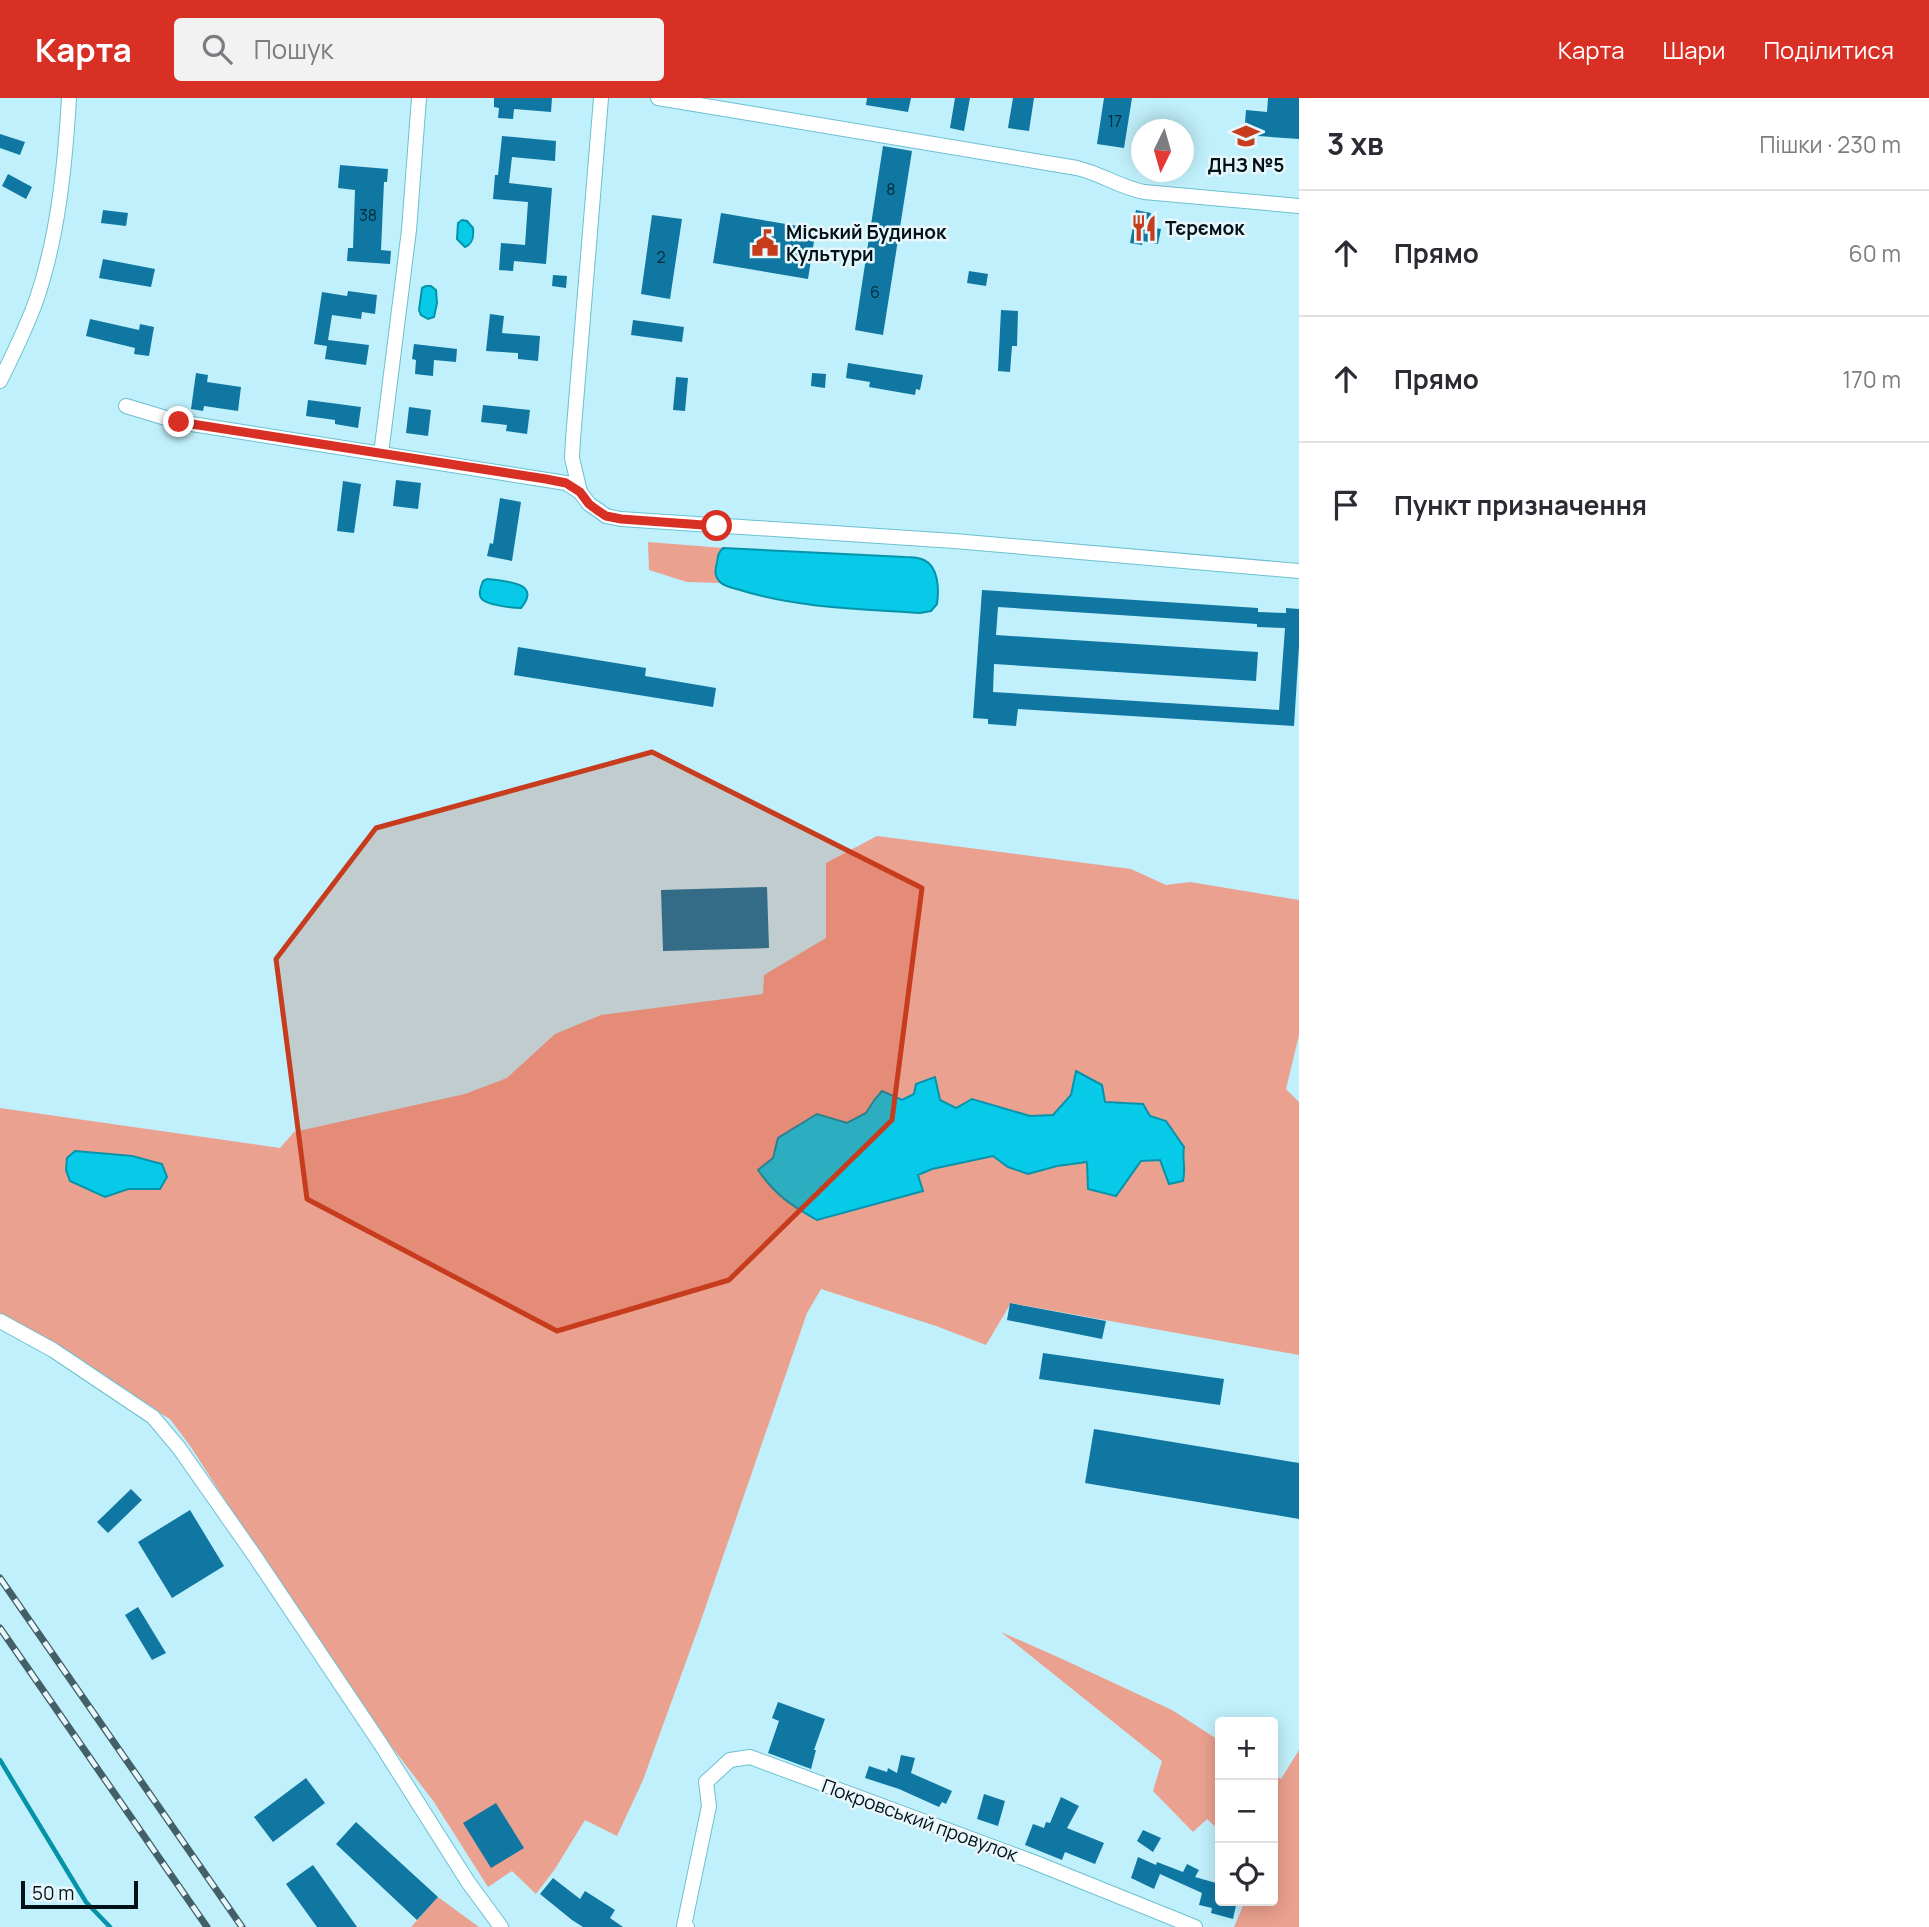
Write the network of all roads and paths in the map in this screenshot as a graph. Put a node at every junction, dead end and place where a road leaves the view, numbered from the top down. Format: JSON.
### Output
{"nodes":[{"id":1,"x":69,"y":98,"type":"edge"},
{"id":2,"x":419,"y":98,"type":"edge"},
{"id":3,"x":601,"y":98,"type":"edge"},
{"id":4,"x":658,"y":98,"type":"edge"},
{"id":5,"x":1299,"y":205,"type":"edge"},
{"id":6,"x":0,"y":381,"type":"edge"},
{"id":7,"x":126,"y":406,"type":"dead end"},
{"id":8,"x":381,"y":454,"type":"junction"},
{"id":9,"x":580,"y":492,"type":"junction"},
{"id":10,"x":1299,"y":570,"type":"edge"},
{"id":11,"x":0,"y":1321,"type":"edge"},
{"id":12,"x":501,"y":1927,"type":"edge"},
{"id":13,"x":687,"y":1927,"type":"edge"},
{"id":14,"x":1195,"y":1927,"type":"edge"}],
"edges":[{"from":1,"to":6,"type":"street"},
{"from":2,"to":8,"type":"street"},
{"from":3,"to":9,"type":"street"},
{"from":4,"to":5,"type":"street"},
{"from":7,"to":8,"type":"street"},
{"from":8,"to":9,"type":"street"},
{"from":9,"to":10,"type":"street"},
{"from":11,"to":12,"type":"street"},
{"from":13,"to":14,"type":"street","name":"Покровський провулок"}]}
